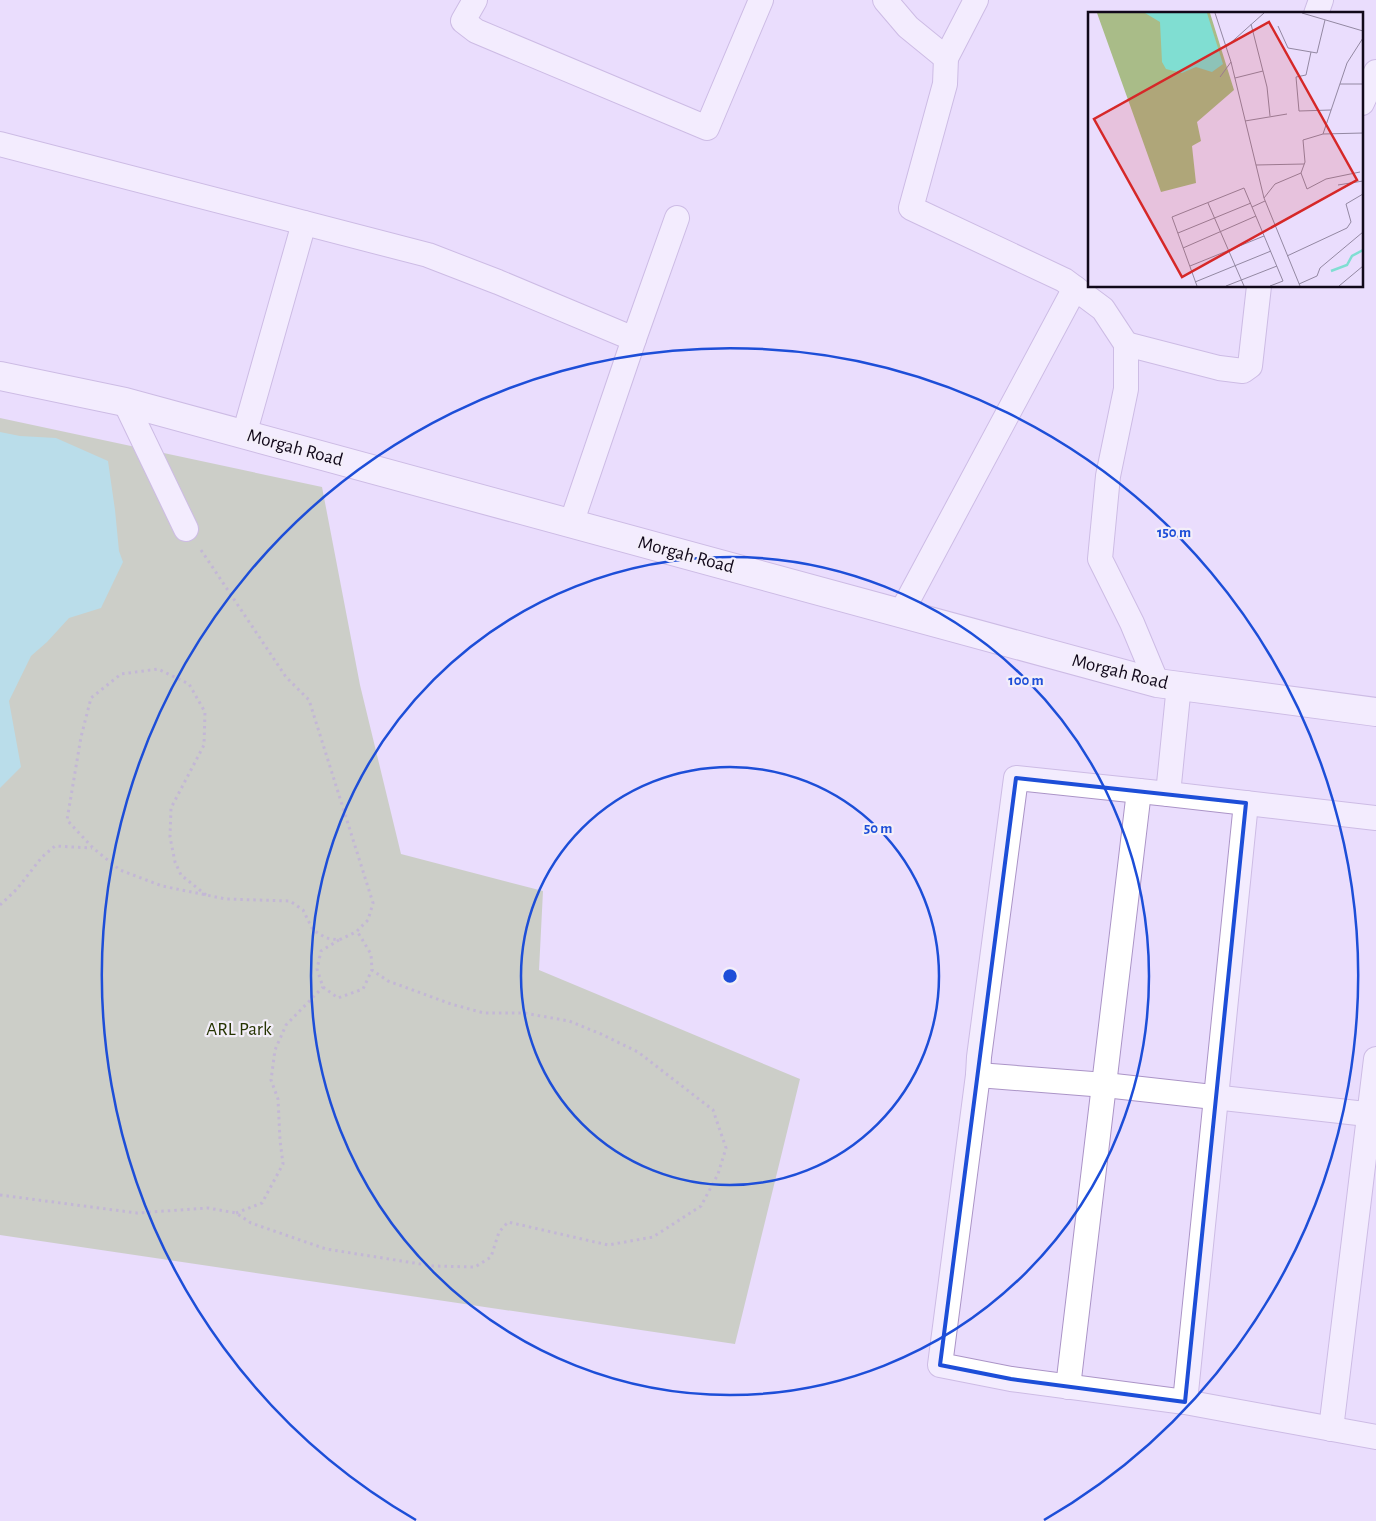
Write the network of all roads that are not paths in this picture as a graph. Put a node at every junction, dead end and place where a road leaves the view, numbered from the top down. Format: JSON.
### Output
{"nodes":[{"id":1,"x":475,"y":0,"type":"edge"},
{"id":2,"x":761,"y":0,"type":"edge"},
{"id":3,"x":885,"y":0,"type":"edge"},
{"id":4,"x":976,"y":0,"type":"edge"},
{"id":5,"x":1321,"y":0,"type":"edge"},
{"id":6,"x":1317,"y":12,"type":"edge"},
{"id":7,"x":946,"y":58,"type":"junction"},
{"id":8,"x":1376,"y":72,"type":"edge"},
{"id":9,"x":1364,"y":99,"type":"edge"},
{"id":10,"x":0,"y":144,"type":"edge"},
{"id":11,"x":677,"y":218,"type":"dead end"},
{"id":12,"x":304,"y":223,"type":"junction"},
{"id":13,"x":1075,"y":288,"type":"junction"},
{"id":14,"x":1259,"y":288,"type":"edge"},
{"id":15,"x":634,"y":339,"type":"junction"},
{"id":16,"x":1126,"y":344,"type":"junction"},
{"id":17,"x":2,"y":369,"type":"edge"},
{"id":18,"x":126,"y":402,"type":"junction"},
{"id":19,"x":244,"y":435,"type":"junction"},
{"id":20,"x":572,"y":524,"type":"junction"},
{"id":21,"x":186,"y":529,"type":"road end"},
{"id":22,"x":901,"y":613,"type":"junction"},
{"id":23,"x":1168,"y":684,"type":"junction"},
{"id":24,"x":1376,"y":712,"type":"edge"},
{"id":25,"x":1139,"y":791,"type":"junction"},
{"id":26,"x":1168,"y":794,"type":"junction"},
{"id":27,"x":1246,"y":803,"type":"junction"},
{"id":28,"x":1376,"y":818,"type":"edge"},
{"id":29,"x":1376,"y":1059,"type":"edge"},
{"id":30,"x":978,"y":1075,"type":"junction"},
{"id":31,"x":1105,"y":1085,"type":"junction"},
{"id":32,"x":1216,"y":1097,"type":"junction"},
{"id":33,"x":1372,"y":1115,"type":"edge"},
{"id":34,"x":1068,"y":1387,"type":"junction"},
{"id":35,"x":1185,"y":1402,"type":"junction"},
{"id":36,"x":1331,"y":1429,"type":"junction"},
{"id":37,"x":1376,"y":1436,"type":"edge"}],
"edges":[{"from":1,"to":2,"type":"street"},
{"from":3,"to":7,"type":"street"},
{"from":4,"to":7,"type":"street"},
{"from":5,"to":6,"type":"street"},
{"from":7,"to":13,"type":"street"},
{"from":8,"to":9,"type":"street"},
{"from":10,"to":12,"type":"street"},
{"from":11,"to":15,"type":"street"},
{"from":12,"to":15,"type":"street"},
{"from":12,"to":19,"type":"street"},
{"from":13,"to":16,"type":"street"},
{"from":13,"to":22,"type":"street"},
{"from":14,"to":16,"type":"street"},
{"from":15,"to":20,"type":"street"},
{"from":16,"to":23,"type":"street"},
{"from":17,"to":18,"type":"street","name":"Morgah Road"},
{"from":18,"to":19,"type":"street","name":"Morgah Road"},
{"from":18,"to":21,"type":"street"},
{"from":19,"to":20,"type":"street","name":"Morgah Road"},
{"from":20,"to":22,"type":"street","name":"Morgah Road"},
{"from":22,"to":23,"type":"street","name":"Morgah Road"},
{"from":23,"to":24,"type":"street","name":"Morgah Road"},
{"from":23,"to":26,"type":"street"},
{"from":25,"to":26,"type":"street"},
{"from":25,"to":30,"type":"street"},
{"from":25,"to":31,"type":"street"},
{"from":26,"to":27,"type":"street"},
{"from":27,"to":28,"type":"street"},
{"from":27,"to":32,"type":"street"},
{"from":29,"to":33,"type":"street"},
{"from":30,"to":31,"type":"street"},
{"from":30,"to":34,"type":"street"},
{"from":31,"to":32,"type":"street"},
{"from":31,"to":34,"type":"street"},
{"from":32,"to":33,"type":"street"},
{"from":32,"to":35,"type":"street"},
{"from":33,"to":36,"type":"street"},
{"from":34,"to":35,"type":"street"},
{"from":35,"to":36,"type":"street"},
{"from":36,"to":37,"type":"street"}]}
